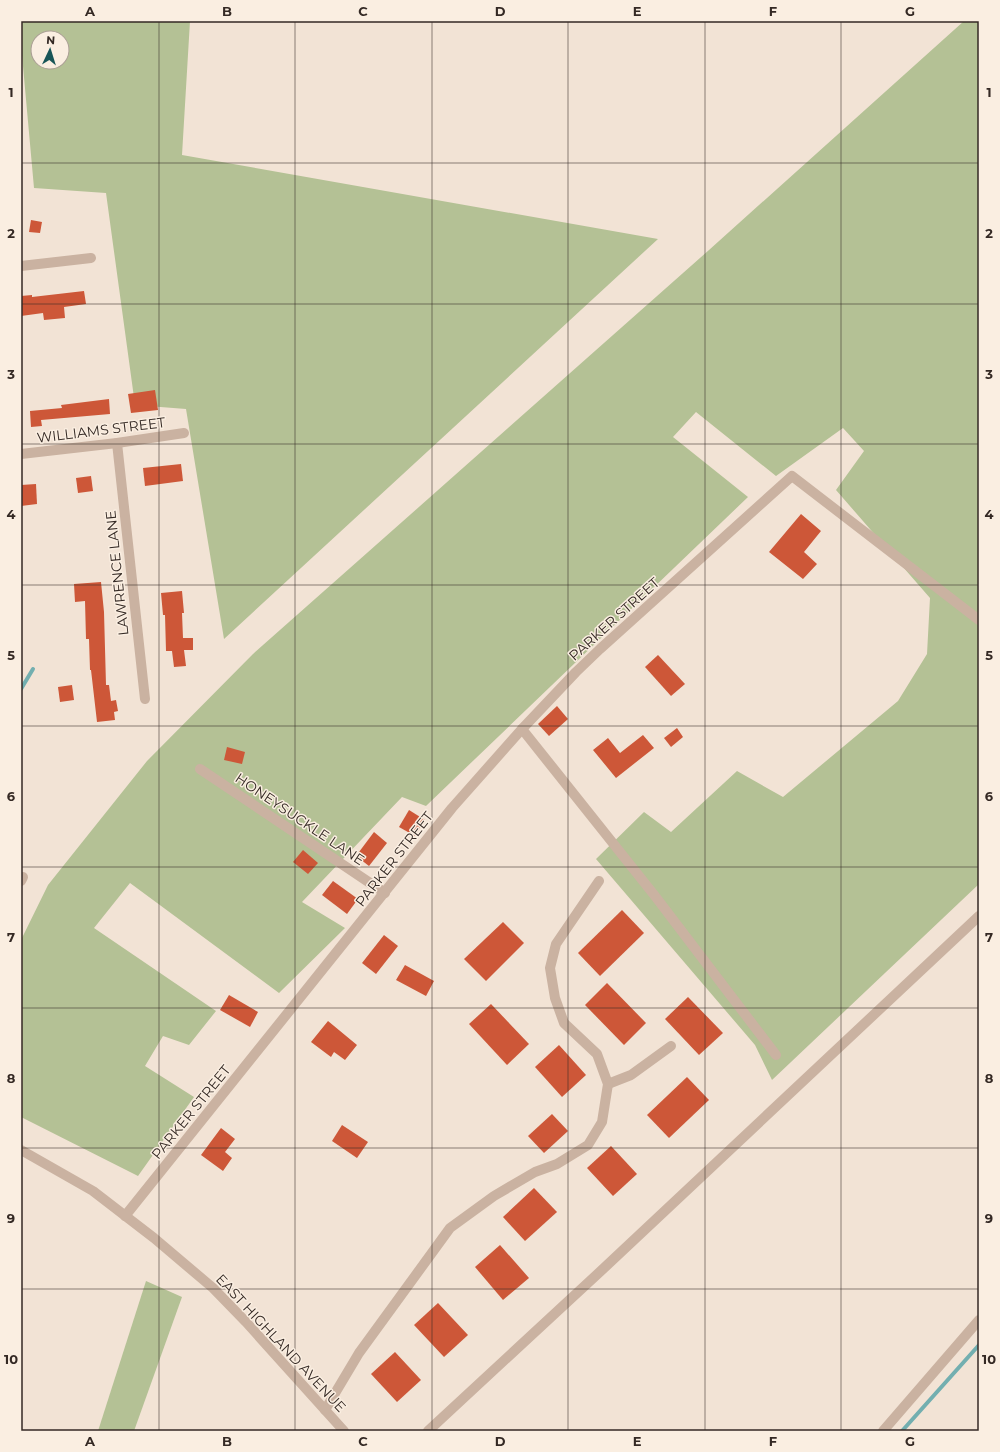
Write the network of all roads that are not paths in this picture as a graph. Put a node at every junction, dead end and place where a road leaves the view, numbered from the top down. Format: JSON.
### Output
{"nodes":[{"id":1,"x":91,"y":258,"type":"dead end"},
{"id":2,"x":21,"y":266,"type":"edge"},
{"id":3,"x":184,"y":433,"type":"dead end"},
{"id":4,"x":117,"y":443,"type":"junction"},
{"id":5,"x":21,"y":454,"type":"edge"},
{"id":6,"x":979,"y":620,"type":"edge"},
{"id":7,"x":145,"y":699,"type":"dead end"},
{"id":8,"x":522,"y":729,"type":"junction"},
{"id":9,"x":200,"y":769,"type":"dead end"},
{"id":10,"x":599,"y":881,"type":"dead end"},
{"id":11,"x":385,"y":893,"type":"junction"},
{"id":12,"x":979,"y":916,"type":"edge"},
{"id":13,"x":671,"y":1046,"type":"dead end"},
{"id":14,"x":776,"y":1055,"type":"dead end"},
{"id":15,"x":608,"y":1084,"type":"junction"},
{"id":16,"x":21,"y":1150,"type":"edge"},
{"id":17,"x":125,"y":1216,"type":"junction"},
{"id":18,"x":979,"y":1320,"type":"edge"},
{"id":19,"x":325,"y":1410,"type":"junction"},
{"id":20,"x":344,"y":1431,"type":"edge"},
{"id":21,"x":428,"y":1431,"type":"edge"},
{"id":22,"x":883,"y":1431,"type":"edge"}],
"edges":[{"from":1,"to":2,"type":"street"},
{"from":3,"to":4,"type":"street","name":"WILLIAMS STREET"},
{"from":4,"to":5,"type":"street","name":"WILLIAMS STREET"},
{"from":4,"to":7,"type":"street","name":"LAWRENCE LANE"},
{"from":6,"to":8,"type":"street","name":"PARKER STREET"},
{"from":8,"to":11,"type":"street","name":"PARKER STREET"},
{"from":8,"to":14,"type":"street"},
{"from":9,"to":11,"type":"street","name":"HONEYSUCKLE LANE"},
{"from":10,"to":15,"type":"street"},
{"from":11,"to":17,"type":"street","name":"PARKER STREET"},
{"from":12,"to":21,"type":"street"},
{"from":13,"to":15,"type":"street"},
{"from":15,"to":19,"type":"street"},
{"from":16,"to":17,"type":"street","name":"EAST HIGHLAND AVENUE"},
{"from":17,"to":19,"type":"street","name":"EAST HIGHLAND AVENUE"},
{"from":18,"to":22,"type":"street"},
{"from":19,"to":20,"type":"street","name":"EAST HIGHLAND AVENUE"}]}
